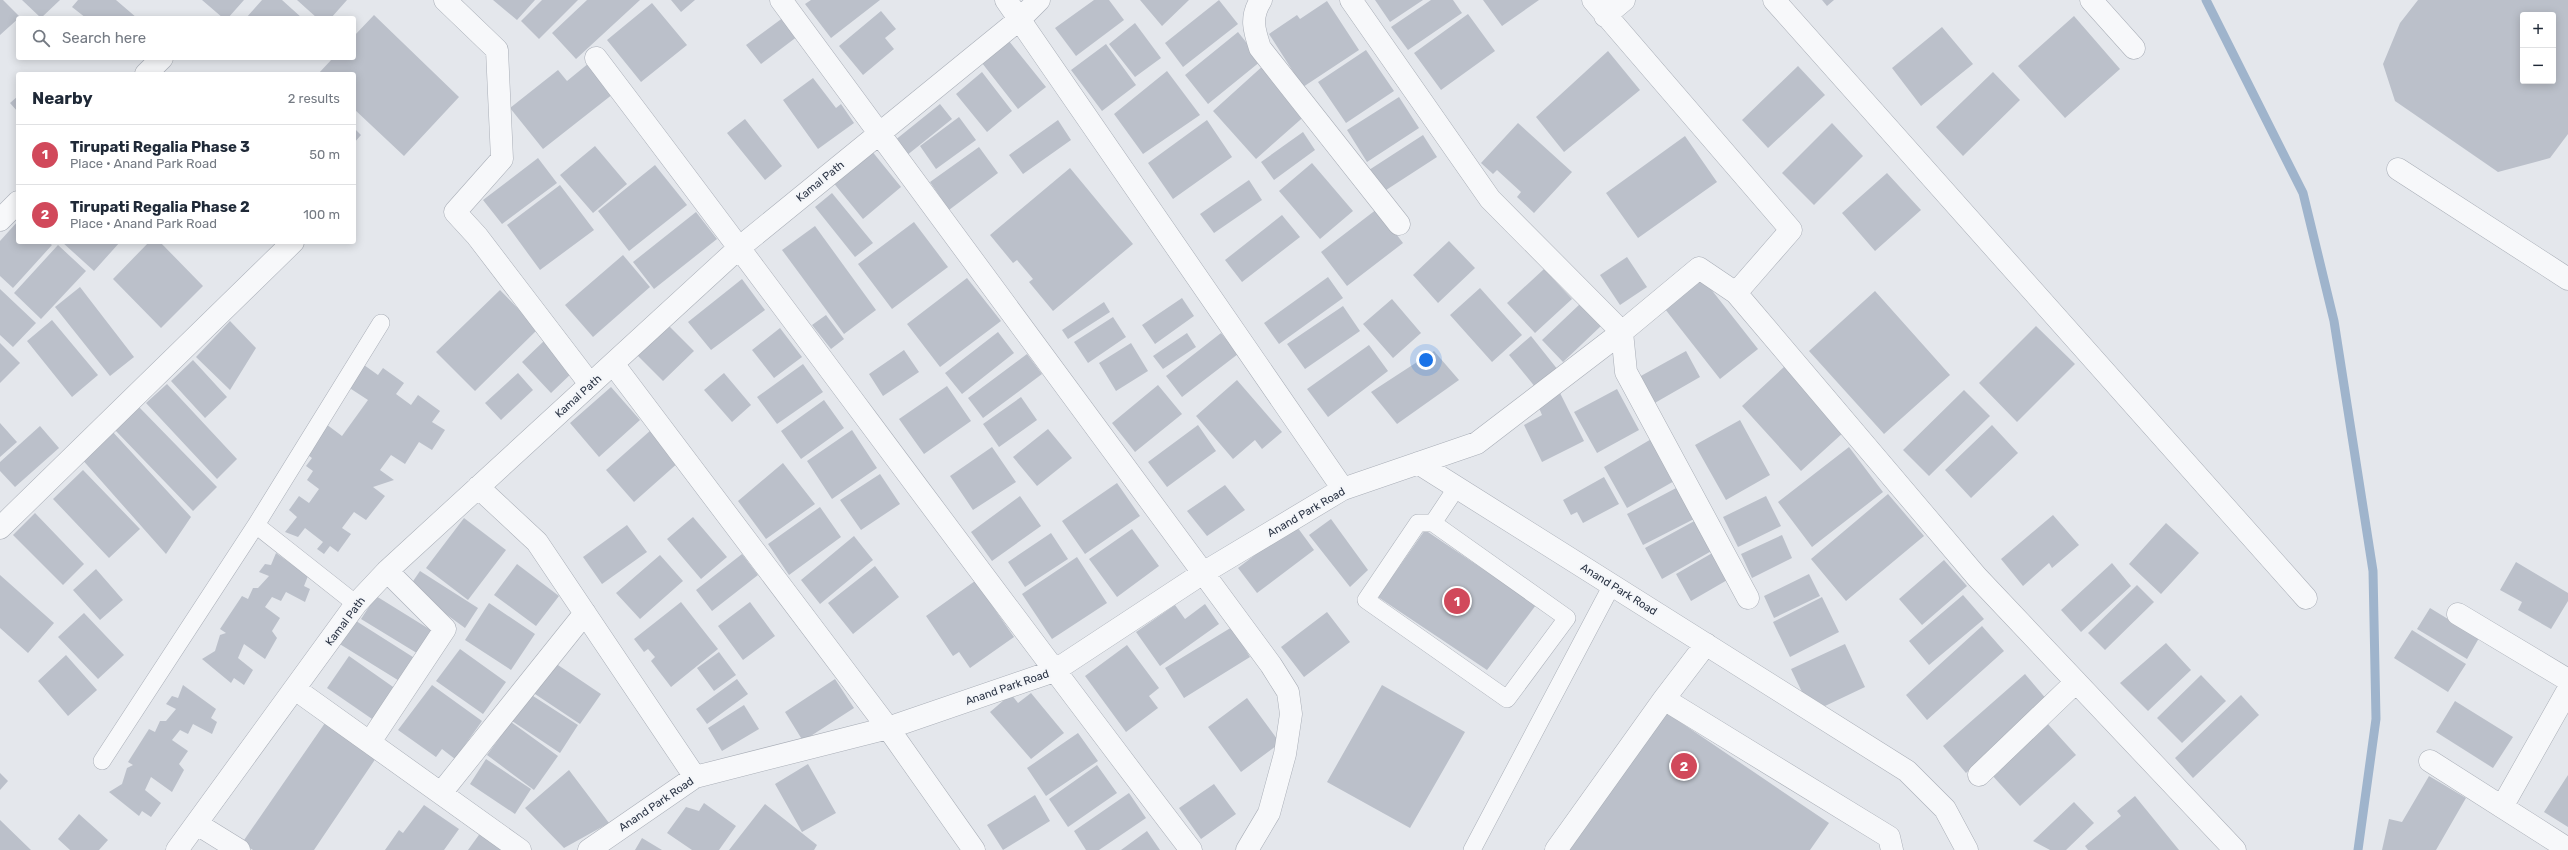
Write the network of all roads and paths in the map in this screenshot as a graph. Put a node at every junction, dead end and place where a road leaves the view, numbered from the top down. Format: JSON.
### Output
{"nodes":[{"id":1,"x":445,"y":0,"type":"edge"},
{"id":2,"x":781,"y":0,"type":"edge"},
{"id":3,"x":1006,"y":0,"type":"edge"},
{"id":4,"x":1039,"y":0,"type":"edge"},
{"id":5,"x":1261,"y":0,"type":"edge"},
{"id":6,"x":1351,"y":0,"type":"edge"},
{"id":7,"x":1624,"y":0,"type":"edge"},
{"id":8,"x":1774,"y":0,"type":"edge"},
{"id":9,"x":2091,"y":0,"type":"edge"},
{"id":10,"x":1599,"y":8,"type":"edge"},
{"id":11,"x":1020,"y":19,"type":"junction"},
{"id":12,"x":2134,"y":48,"type":"dead end"},
{"id":13,"x":596,"y":58,"type":"dead end"},
{"id":14,"x":880,"y":134,"type":"junction"},
{"id":15,"x":2398,"y":169,"type":"dead end"},
{"id":16,"x":16,"y":204,"type":"edge"},
{"id":17,"x":0,"y":220,"type":"edge"},
{"id":18,"x":1399,"y":224,"type":"dead end"},
{"id":19,"x":291,"y":244,"type":"edge"},
{"id":20,"x":740,"y":246,"type":"junction"},
{"id":21,"x":2568,"y":279,"type":"edge"},
{"id":22,"x":1736,"y":293,"type":"junction"},
{"id":23,"x":381,"y":323,"type":"dead end"},
{"id":24,"x":1622,"y":332,"type":"junction"},
{"id":25,"x":614,"y":365,"type":"junction"},
{"id":26,"x":590,"y":384,"type":"junction"},
{"id":27,"x":1418,"y":463,"type":"junction"},
{"id":28,"x":478,"y":487,"type":"junction"},
{"id":29,"x":1457,"y":487,"type":"junction"},
{"id":30,"x":1343,"y":489,"type":"junction"},
{"id":31,"x":1433,"y":524,"type":"junction"},
{"id":32,"x":256,"y":525,"type":"junction"},
{"id":33,"x":0,"y":528,"type":"edge"},
{"id":34,"x":387,"y":571,"type":"junction"},
{"id":35,"x":1202,"y":573,"type":"junction"},
{"id":36,"x":1612,"y":585,"type":"junction"},
{"id":37,"x":1748,"y":598,"type":"dead end"},
{"id":38,"x":2306,"y":598,"type":"dead end"},
{"id":39,"x":356,"y":604,"type":"junction"},
{"id":40,"x":585,"y":613,"type":"junction"},
{"id":41,"x":2458,"y":614,"type":"dead end"},
{"id":42,"x":1706,"y":644,"type":"junction"},
{"id":43,"x":1054,"y":671,"type":"junction"},
{"id":44,"x":2568,"y":680,"type":"edge"},
{"id":45,"x":2076,"y":682,"type":"junction"},
{"id":46,"x":295,"y":689,"type":"junction"},
{"id":47,"x":2568,"y":690,"type":"edge"},
{"id":48,"x":1664,"y":699,"type":"junction"},
{"id":49,"x":888,"y":728,"type":"junction"},
{"id":50,"x":370,"y":742,"type":"junction"},
{"id":51,"x":102,"y":761,"type":"dead end"},
{"id":52,"x":2430,"y":761,"type":"dead end"},
{"id":53,"x":1979,"y":775,"type":"dead end"},
{"id":54,"x":695,"y":777,"type":"junction"},
{"id":55,"x":441,"y":793,"type":"junction"},
{"id":56,"x":2502,"y":807,"type":"junction"},
{"id":57,"x":197,"y":824,"type":"junction"},
{"id":58,"x":2568,"y":849,"type":"edge"},
{"id":59,"x":177,"y":850,"type":"edge"},
{"id":60,"x":240,"y":850,"type":"edge"},
{"id":61,"x":520,"y":850,"type":"edge"},
{"id":62,"x":589,"y":850,"type":"edge"},
{"id":63,"x":974,"y":850,"type":"edge"},
{"id":64,"x":1191,"y":850,"type":"edge"},
{"id":65,"x":1247,"y":850,"type":"edge"},
{"id":66,"x":1472,"y":850,"type":"edge"},
{"id":67,"x":1556,"y":850,"type":"edge"},
{"id":68,"x":1892,"y":850,"type":"edge"},
{"id":69,"x":1967,"y":850,"type":"edge"},
{"id":70,"x":2235,"y":850,"type":"edge"}],
"edges":[{"from":1,"to":26,"type":"street"},
{"from":2,"to":14,"type":"street"},
{"from":3,"to":11,"type":"street"},
{"from":4,"to":11,"type":"street","name":"Kamal Path"},
{"from":5,"to":18,"type":"street"},
{"from":6,"to":24,"type":"street"},
{"from":7,"to":10,"type":"street"},
{"from":8,"to":38,"type":"street"},
{"from":9,"to":12,"type":"street"},
{"from":10,"to":22,"type":"street"},
{"from":11,"to":14,"type":"street","name":"Kamal Path"},
{"from":11,"to":30,"type":"street"},
{"from":13,"to":20,"type":"street"},
{"from":14,"to":20,"type":"street","name":"Kamal Path"},
{"from":14,"to":35,"type":"street"},
{"from":15,"to":21,"type":"street"},
{"from":16,"to":17,"type":"street"},
{"from":19,"to":33,"type":"street"},
{"from":20,"to":25,"type":"street","name":"Kamal Path"},
{"from":20,"to":43,"type":"street"},
{"from":22,"to":24,"type":"street"},
{"from":22,"to":45,"type":"street"},
{"from":23,"to":32,"type":"lane"},
{"from":24,"to":27,"type":"street"},
{"from":24,"to":37,"type":"street"},
{"from":25,"to":26,"type":"street","name":"Kamal Path"},
{"from":25,"to":49,"type":"street"},
{"from":26,"to":28,"type":"street","name":"Kamal Path"},
{"from":27,"to":29,"type":"street","name":"Anand Park Road"},
{"from":27,"to":30,"type":"street","name":"Anand Park Road"},
{"from":28,"to":34,"type":"street","name":"Kamal Path"},
{"from":28,"to":40,"type":"street"},
{"from":29,"to":31,"type":"lane"},
{"from":29,"to":36,"type":"street","name":"Anand Park Road"},
{"from":30,"to":35,"type":"street","name":"Anand Park Road"},
{"from":31,"to":31,"type":"lane"},
{"from":32,"to":39,"type":"lane"},
{"from":32,"to":51,"type":"lane"},
{"from":34,"to":39,"type":"street","name":"Kamal Path"},
{"from":34,"to":50,"type":"street"},
{"from":35,"to":43,"type":"street","name":"Anand Park Road"},
{"from":35,"to":65,"type":"street"},
{"from":36,"to":42,"type":"street","name":"Anand Park Road"},
{"from":36,"to":66,"type":"lane"},
{"from":39,"to":46,"type":"street","name":"Kamal Path"},
{"from":40,"to":54,"type":"street"},
{"from":40,"to":55,"type":"street"},
{"from":41,"to":44,"type":"street"},
{"from":42,"to":48,"type":"street"},
{"from":42,"to":69,"type":"street","name":"Anand Park Road"},
{"from":43,"to":49,"type":"street","name":"Anand Park Road"},
{"from":43,"to":64,"type":"street"},
{"from":45,"to":53,"type":"street"},
{"from":45,"to":70,"type":"street"},
{"from":46,"to":50,"type":"street"},
{"from":46,"to":57,"type":"street","name":"Kamal Path"},
{"from":47,"to":56,"type":"street"},
{"from":48,"to":67,"type":"street"},
{"from":48,"to":68,"type":"street"},
{"from":49,"to":54,"type":"street","name":"Anand Park Road"},
{"from":49,"to":63,"type":"street"},
{"from":50,"to":55,"type":"street"},
{"from":52,"to":56,"type":"street"},
{"from":54,"to":62,"type":"street","name":"Anand Park Road"},
{"from":55,"to":61,"type":"street"},
{"from":56,"to":58,"type":"street"},
{"from":57,"to":59,"type":"street","name":"Kamal Path"},
{"from":57,"to":60,"type":"street"}]}
